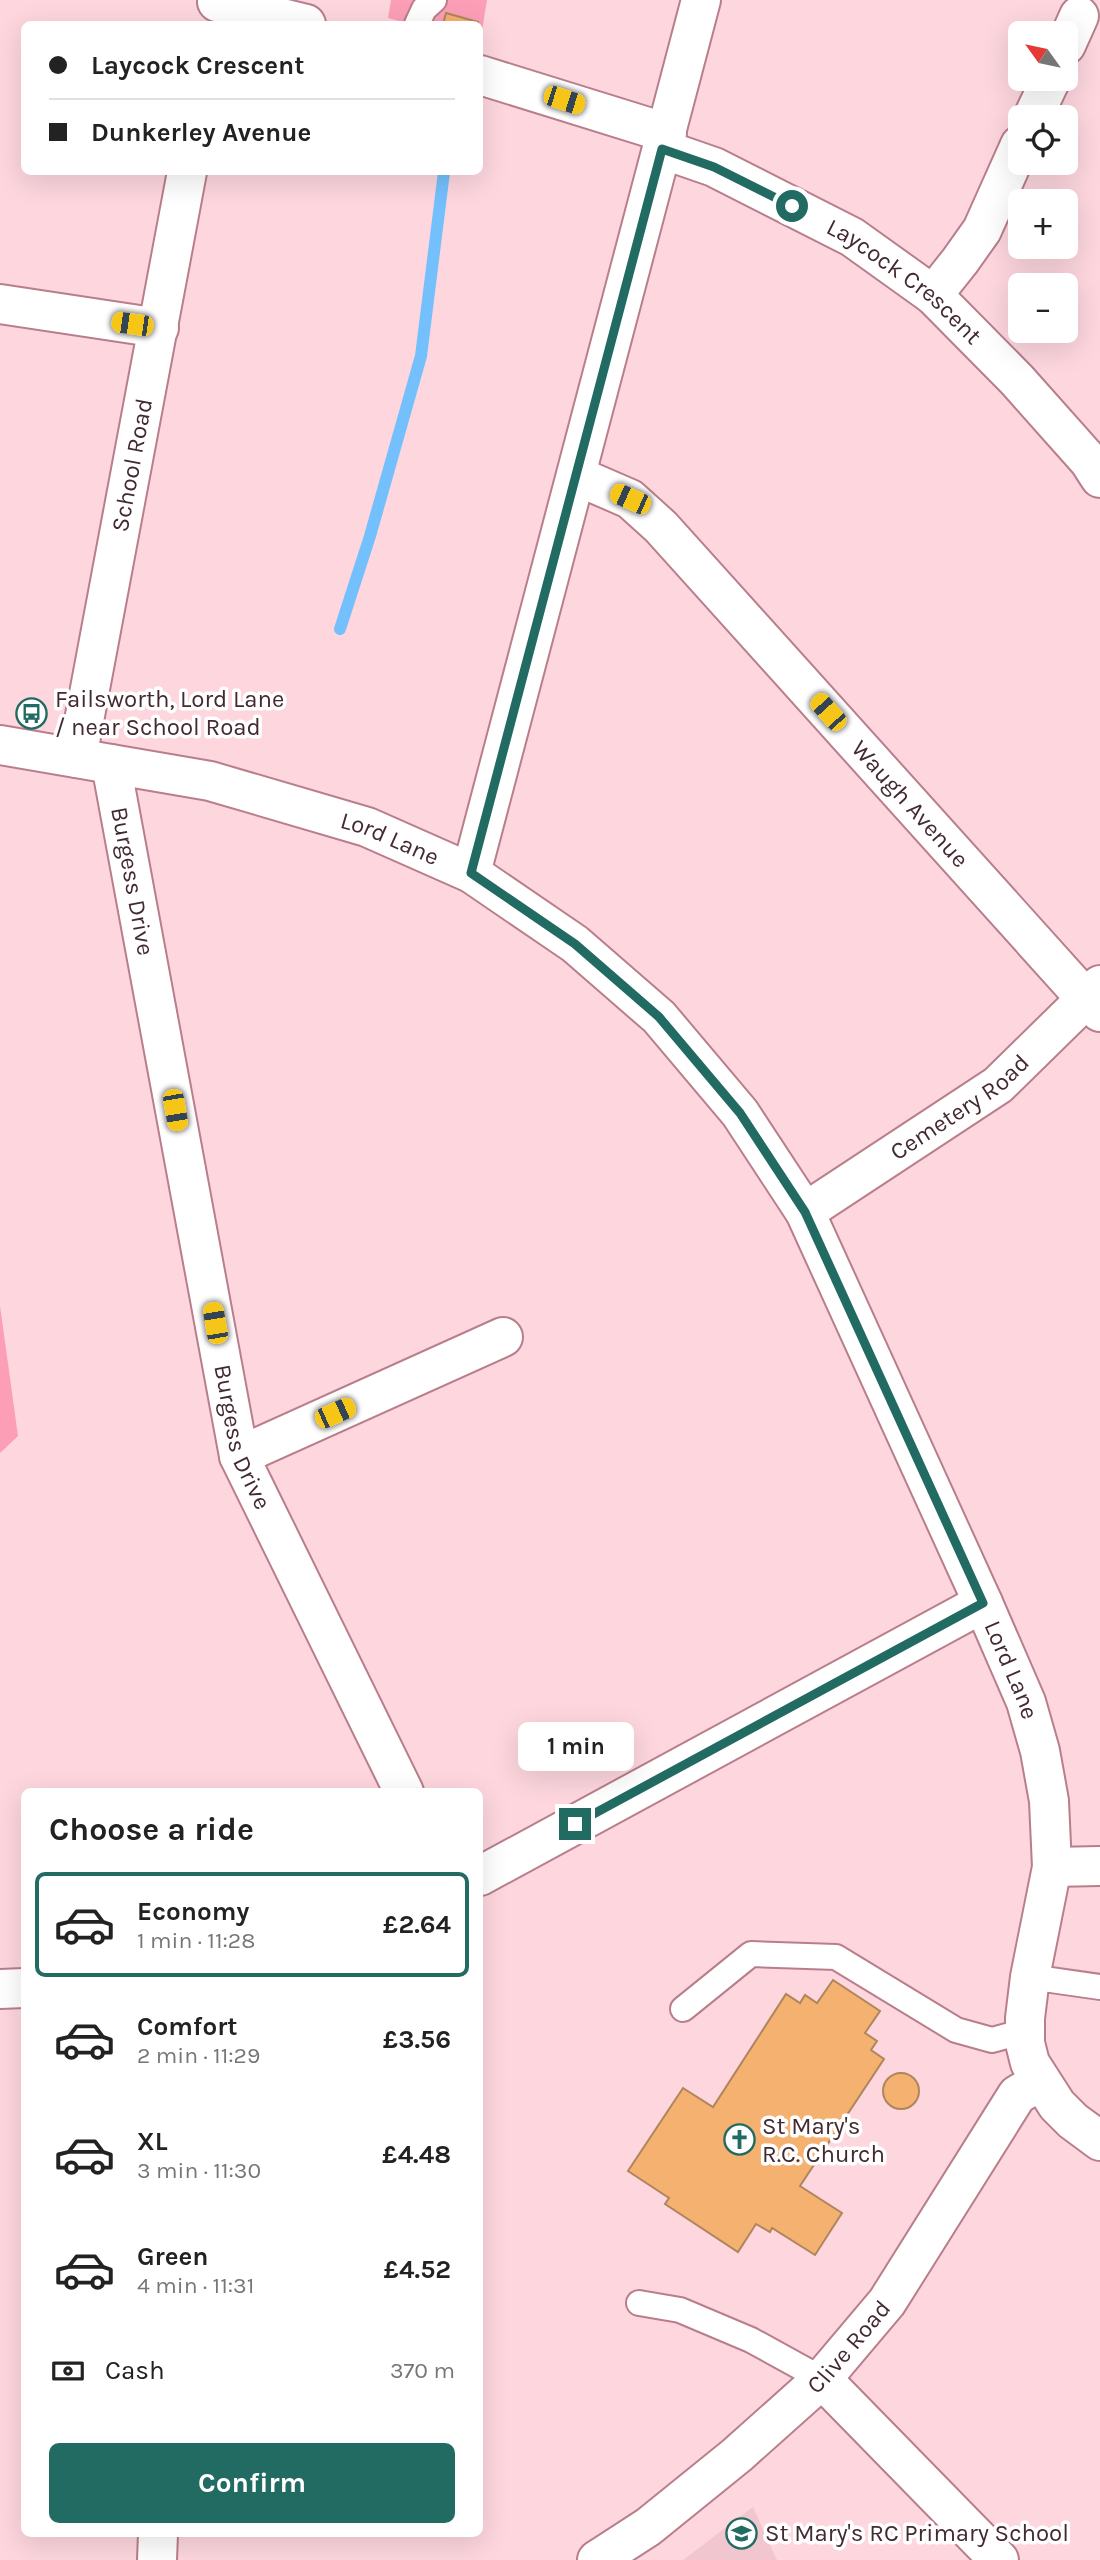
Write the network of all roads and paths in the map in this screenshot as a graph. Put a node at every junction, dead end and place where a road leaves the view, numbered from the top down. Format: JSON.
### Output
{"nodes":[{"id":1,"x":434,"y":0,"type":"edge"},
{"id":2,"x":701,"y":0,"type":"edge"},
{"id":3,"x":215,"y":9,"type":"edge"},
{"id":4,"x":288,"y":21,"type":"edge"},
{"id":5,"x":418,"y":21,"type":"edge"},
{"id":6,"x":483,"y":76,"type":"edge"},
{"id":7,"x":665,"y":141,"type":"junction"},
{"id":8,"x":1008,"y":172,"type":"edge"},
{"id":9,"x":186,"y":175,"type":"edge"},
{"id":10,"x":933,"y":295,"type":"junction"},
{"id":11,"x":0,"y":304,"type":"edge"},
{"id":12,"x":159,"y":328,"type":"junction"},
{"id":13,"x":577,"y":476,"type":"junction"},
{"id":14,"x":1100,"y":478,"type":"edge"},
{"id":15,"x":0,"y":745,"type":"edge"},
{"id":16,"x":94,"y":761,"type":"junction"},
{"id":17,"x":471,"y":873,"type":"junction"},
{"id":18,"x":1095,"y":999,"type":"edge"},
{"id":19,"x":805,"y":1212,"type":"junction"},
{"id":20,"x":503,"y":1337,"type":"dead end"},
{"id":21,"x":239,"y":1457,"type":"junction"},
{"id":22,"x":983,"y":1603,"type":"junction"},
{"id":23,"x":402,"y":1788,"type":"edge"},
{"id":24,"x":1100,"y":1866,"type":"edge"},
{"id":25,"x":1052,"y":1867,"type":"junction"},
{"id":26,"x":483,"y":1874,"type":"edge"},
{"id":27,"x":1030,"y":1977,"type":"junction"},
{"id":28,"x":1100,"y":1987,"type":"edge"},
{"id":29,"x":21,"y":1988,"type":"edge"},
{"id":30,"x":0,"y":1989,"type":"edge"},
{"id":31,"x":683,"y":2009,"type":"dead end"},
{"id":32,"x":1025,"y":2031,"type":"junction"},
{"id":33,"x":1040,"y":2081,"type":"junction"},
{"id":34,"x":1100,"y":2141,"type":"edge"},
{"id":35,"x":639,"y":2303,"type":"dead end"},
{"id":36,"x":822,"y":2379,"type":"junction"},
{"id":37,"x":158,"y":2537,"type":"edge"},
{"id":38,"x":157,"y":2560,"type":"edge"},
{"id":39,"x":597,"y":2560,"type":"edge"},
{"id":40,"x":999,"y":2560,"type":"edge"}],
"edges":[{"from":1,"to":5,"type":"lane"},
{"from":2,"to":7,"type":"street"},
{"from":3,"to":4,"type":"street"},
{"from":6,"to":7,"type":"street","name":"Laycock Crescent"},
{"from":7,"to":10,"type":"street","name":"Laycock Crescent"},
{"from":7,"to":13,"type":"street"},
{"from":8,"to":10,"type":"street"},
{"from":9,"to":12,"type":"street","name":"School Road"},
{"from":10,"to":14,"type":"street","name":"Laycock Crescent"},
{"from":11,"to":12,"type":"street"},
{"from":12,"to":16,"type":"street","name":"School Road"},
{"from":13,"to":17,"type":"street"},
{"from":13,"to":18,"type":"street","name":"Waugh Avenue"},
{"from":15,"to":16,"type":"street","name":"Lord Lane"},
{"from":16,"to":17,"type":"street","name":"Lord Lane"},
{"from":16,"to":21,"type":"street","name":"Burgess Drive"},
{"from":17,"to":19,"type":"street","name":"Lord Lane"},
{"from":18,"to":19,"type":"street","name":"Cemetery Road"},
{"from":19,"to":22,"type":"street","name":"Lord Lane"},
{"from":20,"to":21,"type":"street"},
{"from":21,"to":23,"type":"street","name":"Burgess Drive"},
{"from":22,"to":25,"type":"street","name":"Lord Lane"},
{"from":22,"to":26,"type":"street"},
{"from":24,"to":25,"type":"street"},
{"from":25,"to":27,"type":"street","name":"Lord Lane"},
{"from":27,"to":28,"type":"lane"},
{"from":27,"to":32,"type":"street","name":"Lord Lane"},
{"from":29,"to":30,"type":"street"},
{"from":31,"to":32,"type":"lane"},
{"from":32,"to":33,"type":"street","name":"Lord Lane"},
{"from":33,"to":34,"type":"street","name":"Lord Lane"},
{"from":33,"to":36,"type":"street","name":"Clive Road"},
{"from":35,"to":36,"type":"lane"},
{"from":36,"to":39,"type":"street","name":"Clive Road"},
{"from":36,"to":40,"type":"street"},
{"from":37,"to":38,"type":"street"}]}
